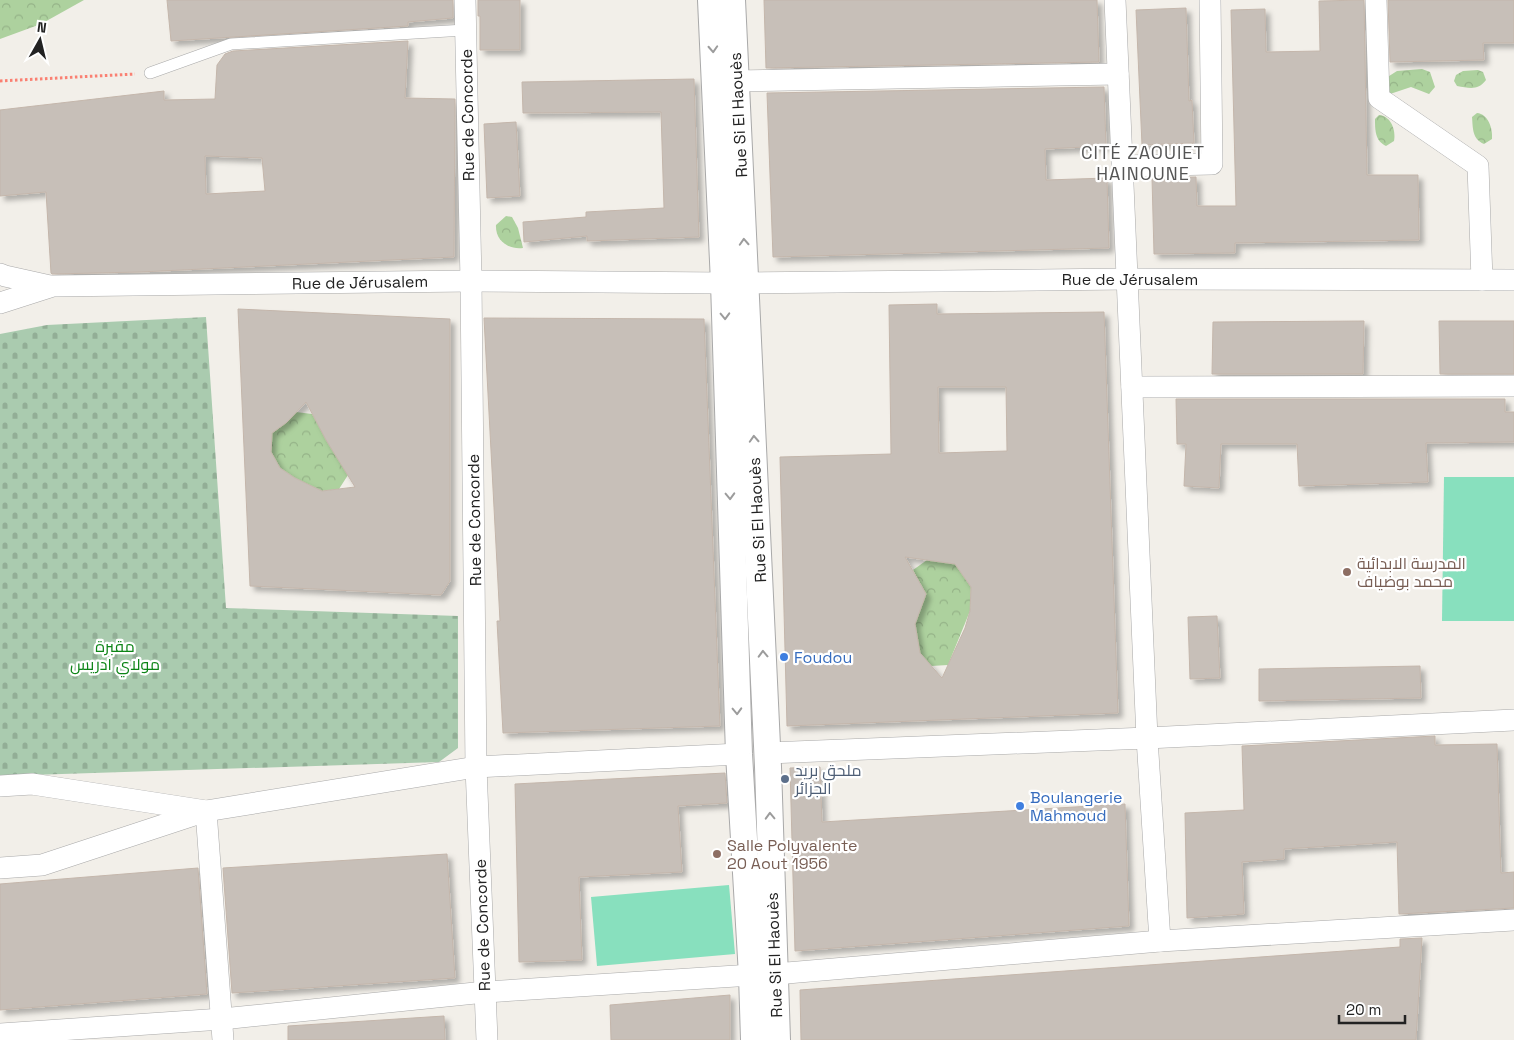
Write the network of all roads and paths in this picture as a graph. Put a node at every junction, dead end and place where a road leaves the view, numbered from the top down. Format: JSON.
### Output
{"nodes":[{"id":1,"x":465,"y":0,"type":"edge"},
{"id":2,"x":711,"y":0,"type":"edge"},
{"id":3,"x":732,"y":0,"type":"edge"},
{"id":4,"x":1115,"y":0,"type":"edge"},
{"id":5,"x":1210,"y":0,"type":"edge"},
{"id":6,"x":1376,"y":0,"type":"edge"},
{"id":7,"x":465,"y":30,"type":"junction"},
{"id":8,"x":150,"y":73,"type":"joint"},
{"id":9,"x":1118,"y":74,"type":"junction"},
{"id":10,"x":0,"y":81,"type":"edge"},
{"id":11,"x":736,"y":81,"type":"junction"},
{"id":12,"x":1122,"y":166,"type":"junction"},
{"id":13,"x":0,"y":274,"type":"edge"},
{"id":14,"x":1127,"y":279,"type":"junction"},
{"id":15,"x":471,"y":280,"type":"junction"},
{"id":16,"x":1482,"y":280,"type":"junction"},
{"id":17,"x":1514,"y":280,"type":"edge"},
{"id":18,"x":735,"y":283,"type":"junction"},
{"id":19,"x":53,"y":286,"type":"junction"},
{"id":20,"x":0,"y":303,"type":"edge"},
{"id":21,"x":1514,"y":386,"type":"edge"},
{"id":22,"x":1132,"y":387,"type":"junction"},
{"id":23,"x":1514,"y":720,"type":"edge"},
{"id":24,"x":1147,"y":738,"type":"junction"},
{"id":25,"x":768,"y":753,"type":"junction"},
{"id":26,"x":739,"y":754,"type":"junction"},
{"id":27,"x":476,"y":767,"type":"junction"},
{"id":28,"x":0,"y":786,"type":"edge"},
{"id":29,"x":206,"y":811,"type":"junction"},
{"id":30,"x":0,"y":868,"type":"edge"},
{"id":31,"x":1514,"y":920,"type":"edge"},
{"id":32,"x":1160,"y":941,"type":"junction"},
{"id":33,"x":764,"y":975,"type":"junction"},
{"id":34,"x":484,"y":992,"type":"junction"},
{"id":35,"x":222,"y":1019,"type":"junction"},
{"id":36,"x":2,"y":1036,"type":"edge"},
{"id":37,"x":223,"y":1040,"type":"edge"},
{"id":38,"x":487,"y":1040,"type":"edge"},
{"id":39,"x":754,"y":1040,"type":"edge"},
{"id":40,"x":777,"y":1040,"type":"edge"}],
"edges":[{"from":1,"to":7,"type":"street","name":"Rue de Concorde"},
{"from":2,"to":18,"type":"street","name":"Rue Si El Haouès","one_way":true},
{"from":3,"to":11,"type":"street","name":"Rue Si El Haouès"},
{"from":4,"to":9,"type":"street"},
{"from":5,"to":12,"type":"street"},
{"from":6,"to":16,"type":"street"},
{"from":7,"to":8,"type":"lane"},
{"from":7,"to":15,"type":"street","name":"Rue de Concorde"},
{"from":8,"to":10,"type":"path"},
{"from":9,"to":11,"type":"street"},
{"from":9,"to":12,"type":"street"},
{"from":18,"to":11,"type":"street","name":"Rue Si El Haouès","one_way":true},
{"from":12,"to":14,"type":"street"},
{"from":13,"to":19,"type":"street"},
{"from":14,"to":16,"type":"street","name":"Rue de Jérusalem"},
{"from":14,"to":18,"type":"street","name":"Rue de Jérusalem"},
{"from":14,"to":22,"type":"street"},
{"from":15,"to":18,"type":"street","name":"Rue de Jérusalem"},
{"from":15,"to":19,"type":"street","name":"Rue de Jérusalem"},
{"from":15,"to":27,"type":"street","name":"Rue de Concorde"},
{"from":16,"to":17,"type":"street","name":"Rue de Jérusalem"},
{"from":25,"to":18,"type":"street","name":"Rue Si El Haouès","one_way":true},
{"from":18,"to":26,"type":"street","name":"Rue Si El Haouès","one_way":true},
{"from":19,"to":20,"type":"street","name":"Rue de Jérusalem"},
{"from":21,"to":22,"type":"street"},
{"from":22,"to":24,"type":"street"},
{"from":23,"to":24,"type":"street"},
{"from":24,"to":25,"type":"street"},
{"from":24,"to":32,"type":"street"},
{"from":25,"to":26,"type":"street"},
{"from":33,"to":25,"type":"street","name":"Rue Si El Haouès","one_way":true},
{"from":26,"to":27,"type":"street"},
{"from":26,"to":33,"type":"street","name":"Rue Si El Haouès"},
{"from":27,"to":29,"type":"street"},
{"from":27,"to":34,"type":"street","name":"Rue de Concorde"},
{"from":28,"to":29,"type":"street"},
{"from":29,"to":30,"type":"street"},
{"from":29,"to":35,"type":"street"},
{"from":31,"to":32,"type":"street"},
{"from":32,"to":33,"type":"street"},
{"from":33,"to":34,"type":"street"},
{"from":33,"to":39,"type":"street","name":"Rue Si El Haouès"},
{"from":33,"to":40,"type":"street","name":"Rue Si El Haouès"},
{"from":34,"to":35,"type":"street"},
{"from":34,"to":38,"type":"street","name":"Rue de Concorde"},
{"from":35,"to":36,"type":"street"},
{"from":35,"to":37,"type":"street"}]}
